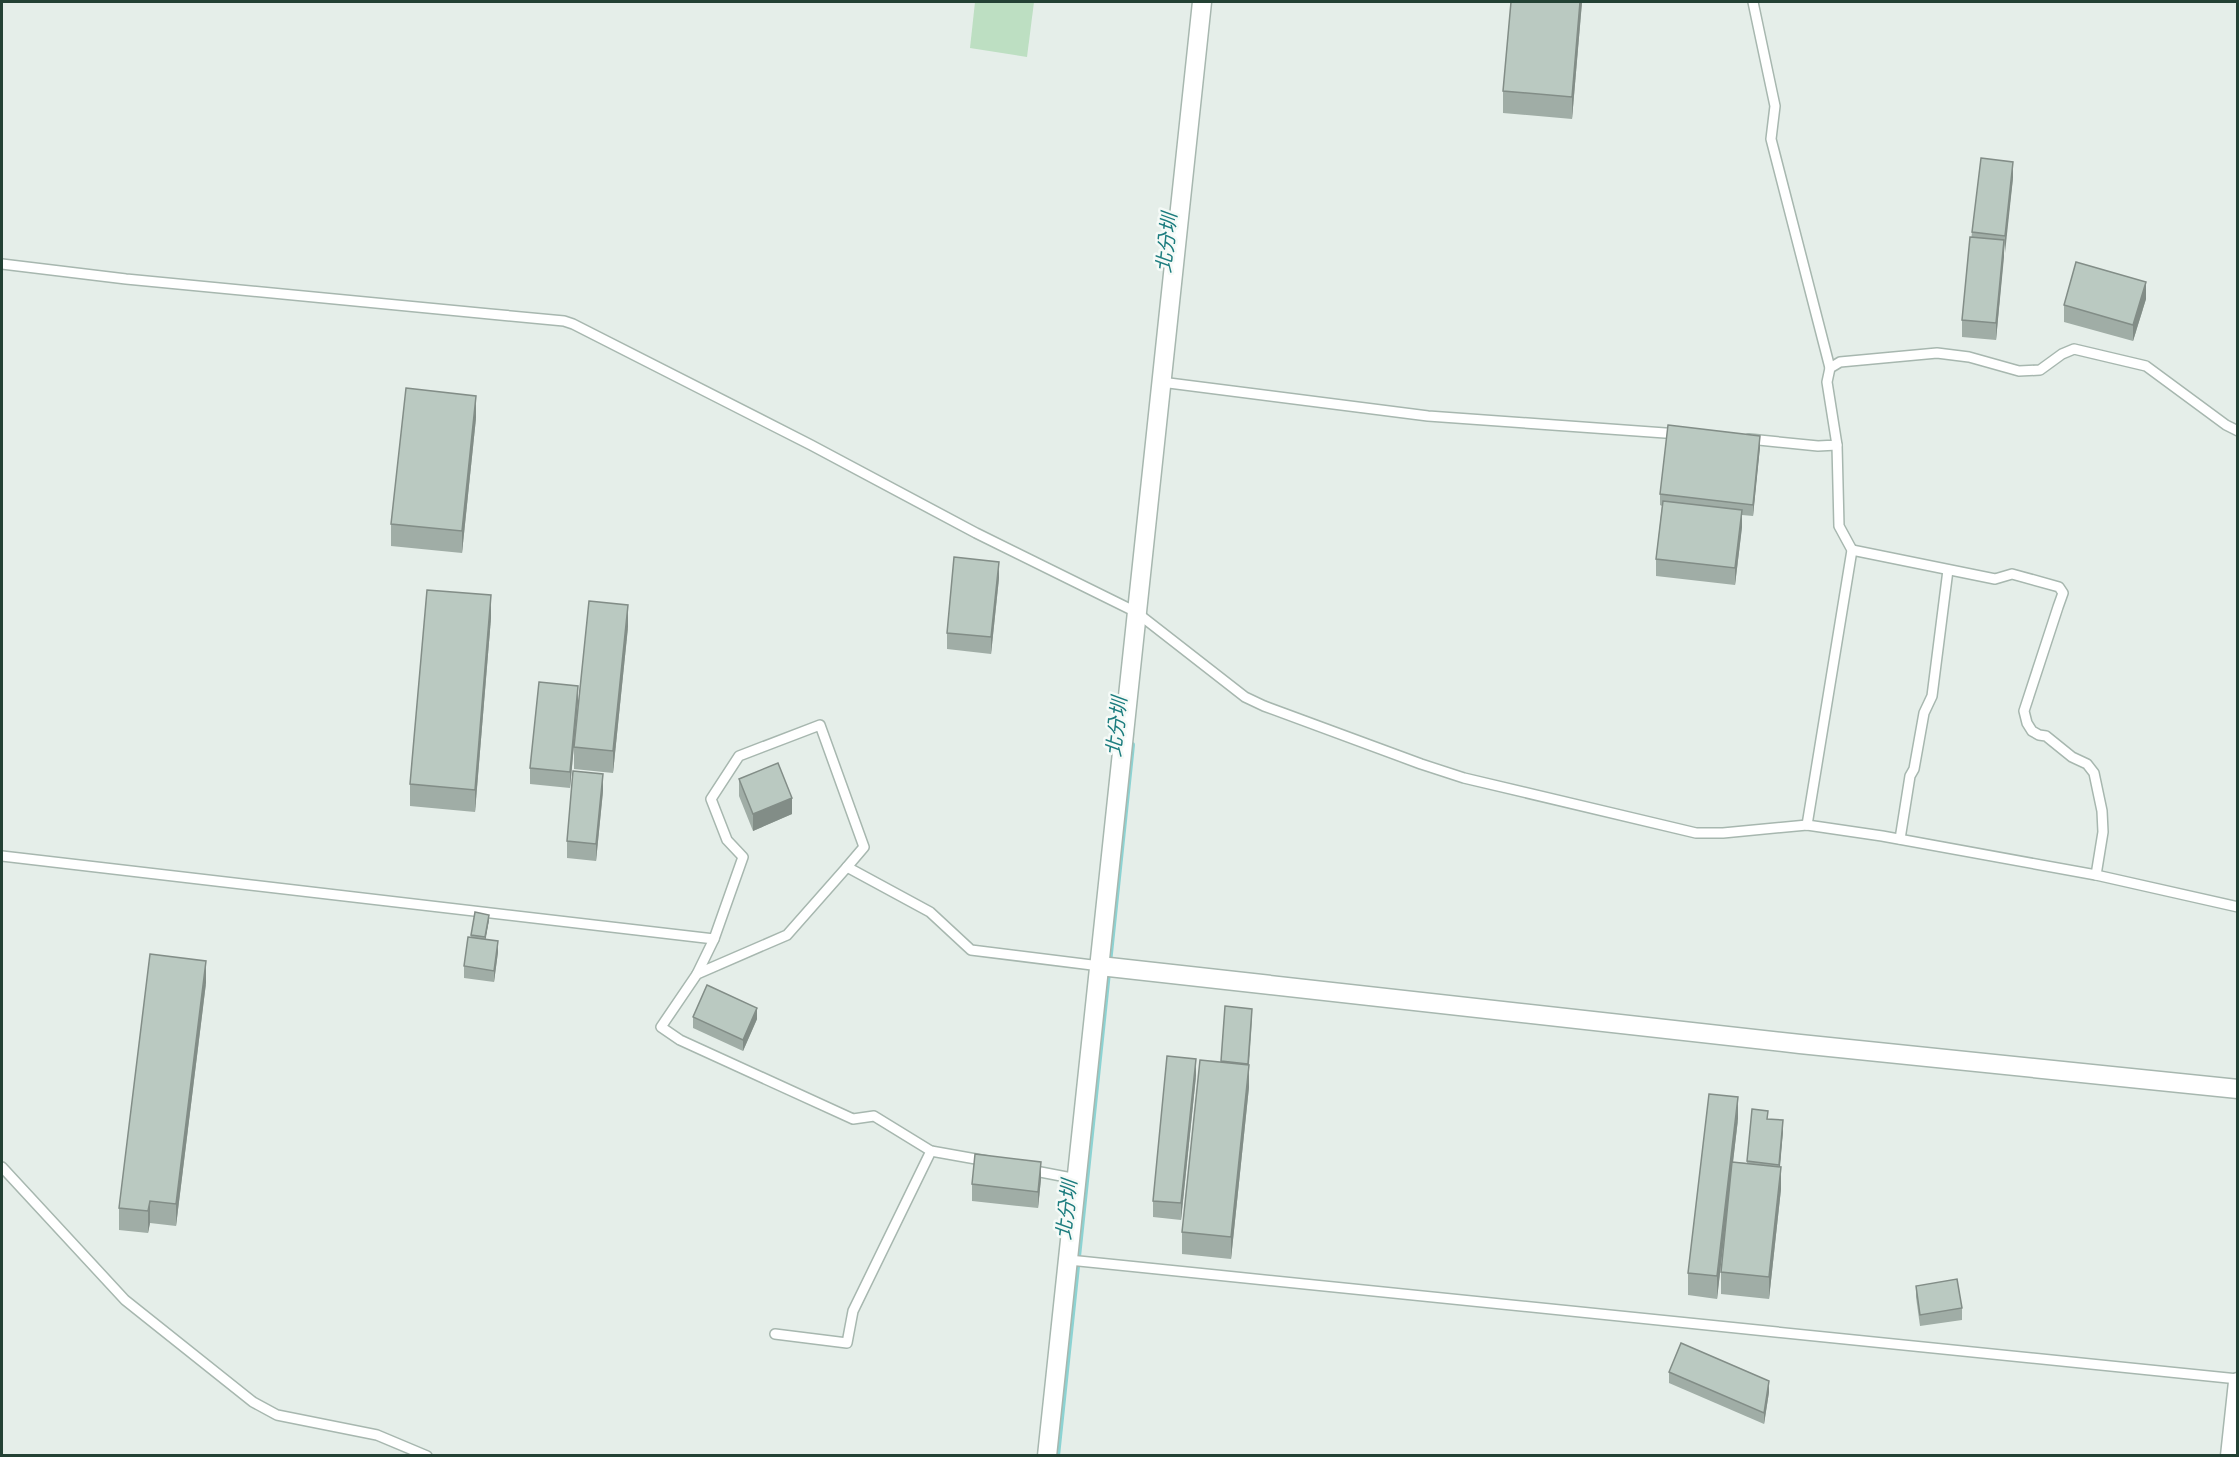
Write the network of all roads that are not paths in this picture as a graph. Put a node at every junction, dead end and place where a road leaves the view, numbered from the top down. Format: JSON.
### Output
{"nodes":[{"id":1,"x":1202,"y":2,"type":"edge"},
{"id":2,"x":1754,"y":2,"type":"edge"},
{"id":3,"x":2,"y":264,"type":"edge"},
{"id":4,"x":1830,"y":368,"type":"junction"},
{"id":5,"x":1161,"y":382,"type":"junction"},
{"id":6,"x":2238,"y":431,"type":"edge"},
{"id":7,"x":1685,"y":434,"type":"edge"},
{"id":8,"x":1742,"y":439,"type":"edge"},
{"id":9,"x":1837,"y":445,"type":"junction"},
{"id":10,"x":1852,"y":550,"type":"junction"},
{"id":11,"x":1948,"y":570,"type":"junction"},
{"id":12,"x":1136,"y":612,"type":"junction"},
{"id":13,"x":1807,"y":825,"type":"junction"},
{"id":14,"x":1900,"y":839,"type":"junction"},
{"id":15,"x":2,"y":856,"type":"edge"},
{"id":16,"x":847,"y":867,"type":"junction"},
{"id":17,"x":2096,"y":875,"type":"junction"},
{"id":18,"x":2238,"y":907,"type":"edge"},
{"id":19,"x":714,"y":939,"type":"junction"},
{"id":20,"x":1100,"y":966,"type":"junction"},
{"id":21,"x":697,"y":974,"type":"junction"},
{"id":22,"x":2238,"y":1089,"type":"edge"},
{"id":23,"x":931,"y":1151,"type":"junction"},
{"id":24,"x":997,"y":1163,"type":"edge"},
{"id":25,"x":2,"y":1167,"type":"edge"},
{"id":26,"x":1020,"y":1168,"type":"edge"},
{"id":27,"x":1077,"y":1179,"type":"junction"},
{"id":28,"x":1069,"y":1260,"type":"junction"},
{"id":29,"x":775,"y":1334,"type":"dead end"},
{"id":30,"x":2238,"y":1380,"type":"edge"},
{"id":31,"x":427,"y":1455,"type":"edge"},
{"id":32,"x":1047,"y":1455,"type":"edge"},
{"id":33,"x":2230,"y":1455,"type":"edge"}],
"edges":[{"from":1,"to":5,"type":"street"},
{"from":2,"to":4,"type":"lane"},
{"from":3,"to":12,"type":"lane"},
{"from":4,"to":6,"type":"lane"},
{"from":4,"to":9,"type":"lane"},
{"from":5,"to":7,"type":"lane"},
{"from":5,"to":12,"type":"street"},
{"from":8,"to":9,"type":"lane"},
{"from":9,"to":10,"type":"lane"},
{"from":10,"to":11,"type":"lane"},
{"from":10,"to":13,"type":"lane"},
{"from":11,"to":14,"type":"lane"},
{"from":11,"to":17,"type":"lane"},
{"from":12,"to":13,"type":"lane"},
{"from":12,"to":20,"type":"street"},
{"from":13,"to":14,"type":"lane"},
{"from":14,"to":17,"type":"lane"},
{"from":15,"to":19,"type":"lane"},
{"from":16,"to":19,"type":"lane"},
{"from":16,"to":20,"type":"lane"},
{"from":16,"to":21,"type":"lane"},
{"from":17,"to":18,"type":"lane"},
{"from":19,"to":21,"type":"lane"},
{"from":20,"to":22,"type":"street"},
{"from":20,"to":27,"type":"street"},
{"from":21,"to":23,"type":"lane"},
{"from":23,"to":24,"type":"lane"},
{"from":23,"to":29,"type":"lane"},
{"from":25,"to":31,"type":"lane"},
{"from":26,"to":27,"type":"lane"},
{"from":27,"to":28,"type":"street"},
{"from":28,"to":30,"type":"lane"},
{"from":28,"to":32,"type":"street"},
{"from":30,"to":33,"type":"street"}]}
